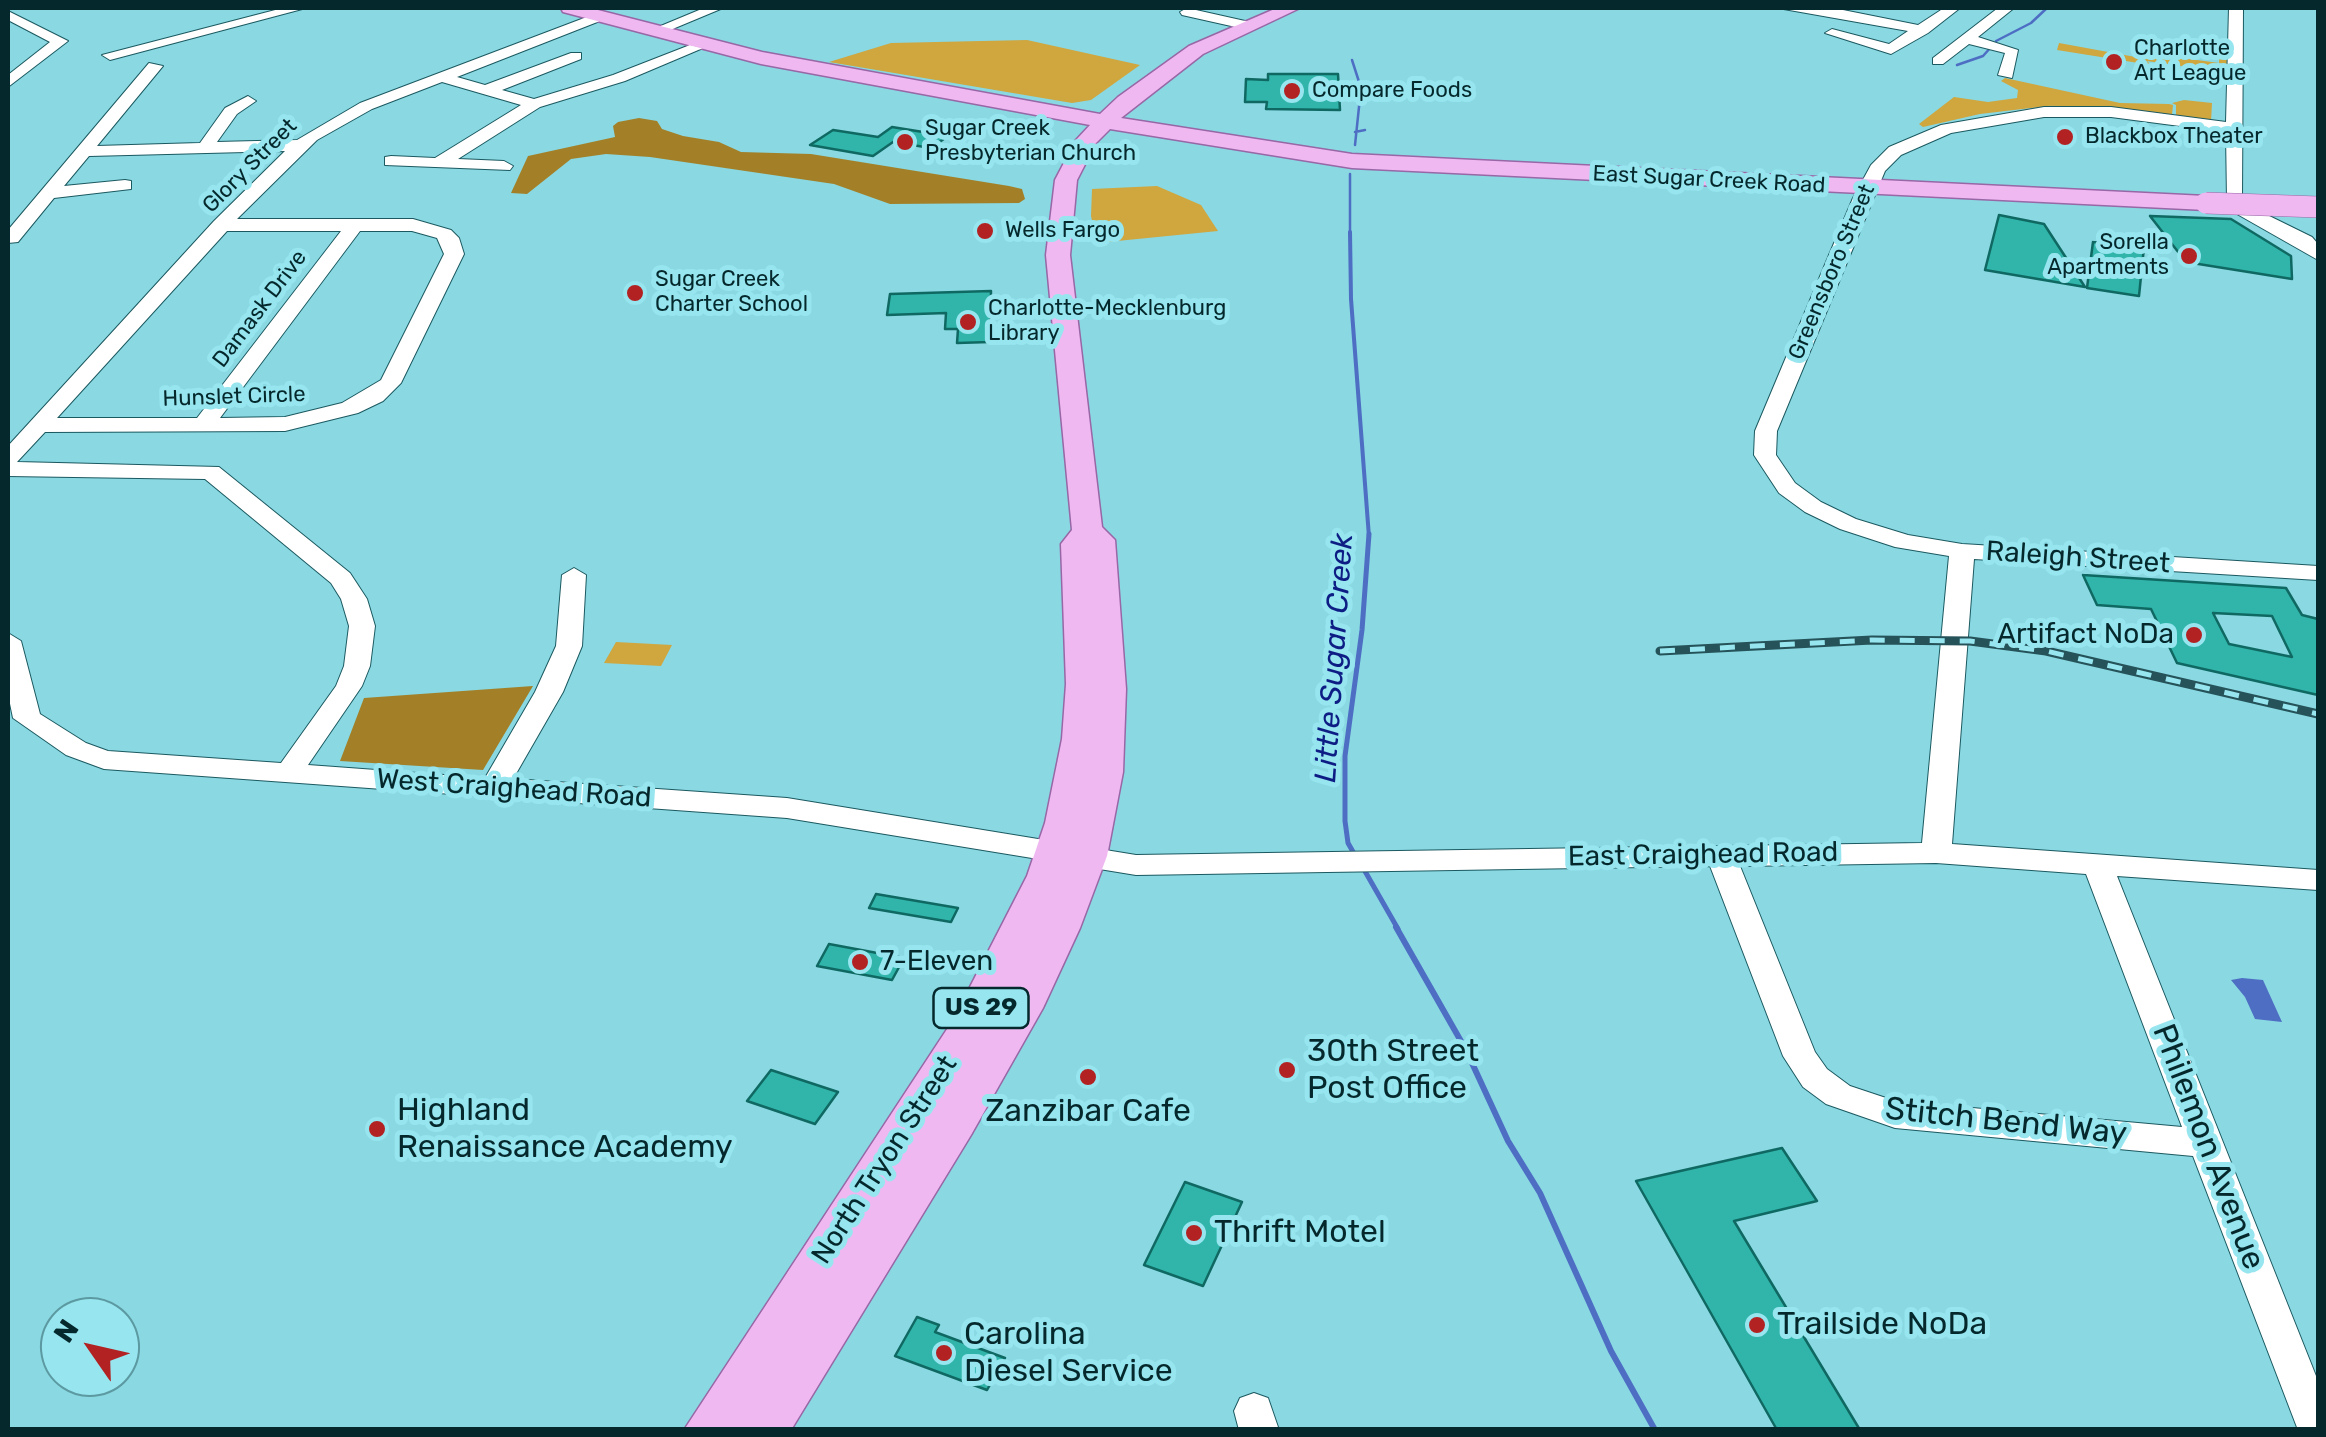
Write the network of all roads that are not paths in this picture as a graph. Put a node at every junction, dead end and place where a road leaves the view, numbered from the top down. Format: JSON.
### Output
{"nodes":[{"id":1,"x":299,"y":8,"type":"edge"},
{"id":2,"x":570,"y":8,"type":"edge"},
{"id":3,"x":716,"y":8,"type":"edge"},
{"id":4,"x":1290,"y":8,"type":"edge"},
{"id":5,"x":1785,"y":8,"type":"edge"},
{"id":6,"x":2007,"y":8,"type":"edge"},
{"id":7,"x":2236,"y":8,"type":"edge"},
{"id":8,"x":1856,"y":11,"type":"edge"},
{"id":9,"x":1188,"y":12,"type":"dead end"},
{"id":10,"x":8,"y":15,"type":"edge"},
{"id":11,"x":604,"y":17,"type":"junction"},
{"id":12,"x":1936,"y":17,"type":"edge"},
{"id":13,"x":1249,"y":26,"type":"junction"},
{"id":14,"x":658,"y":30,"type":"junction"},
{"id":15,"x":1832,"y":33,"type":"dead end"},
{"id":16,"x":1973,"y":34,"type":"junction"},
{"id":17,"x":696,"y":48,"type":"junction"},
{"id":18,"x":110,"y":55,"type":"dead end"},
{"id":19,"x":576,"y":56,"type":"dead end"},
{"id":20,"x":752,"y":56,"type":"junction"},
{"id":21,"x":1938,"y":61,"type":"dead end"},
{"id":22,"x":156,"y":66,"type":"dead end"},
{"id":23,"x":2006,"y":75,"type":"dead end"},
{"id":24,"x":441,"y":78,"type":"junction"},
{"id":25,"x":8,"y":82,"type":"edge"},
{"id":26,"x":486,"y":90,"type":"junction"},
{"id":27,"x":248,"y":101,"type":"dead end"},
{"id":28,"x":534,"y":104,"type":"junction"},
{"id":29,"x":1095,"y":120,"type":"junction"},
{"id":30,"x":2234,"y":128,"type":"junction"},
{"id":31,"x":207,"y":145,"type":"junction"},
{"id":32,"x":300,"y":145,"type":"junction"},
{"id":33,"x":86,"y":151,"type":"junction"},
{"id":34,"x":391,"y":162,"type":"dead end"},
{"id":35,"x":439,"y":163,"type":"junction"},
{"id":36,"x":504,"y":166,"type":"dead end"},
{"id":37,"x":125,"y":185,"type":"dead end"},
{"id":38,"x":1866,"y":188,"type":"junction"},
{"id":39,"x":51,"y":193,"type":"junction"},
{"id":40,"x":2318,"y":207,"type":"edge"},
{"id":41,"x":356,"y":224,"type":"junction"},
{"id":42,"x":221,"y":225,"type":"junction"},
{"id":43,"x":11,"y":238,"type":"dead end"},
{"id":44,"x":2318,"y":254,"type":"edge"},
{"id":45,"x":204,"y":424,"type":"junction"},
{"id":46,"x":39,"y":425,"type":"junction"},
{"id":47,"x":8,"y":459,"type":"edge"},
{"id":48,"x":8,"y":469,"type":"edge"},
{"id":49,"x":1962,"y":550,"type":"junction"},
{"id":50,"x":2318,"y":573,"type":"edge"},
{"id":51,"x":574,"y":575,"type":"dead end"},
{"id":52,"x":8,"y":641,"type":"edge"},
{"id":53,"x":17,"y":720,"type":"edge"},
{"id":54,"x":288,"y":774,"type":"junction"},
{"id":55,"x":494,"y":787,"type":"junction"},
{"id":56,"x":1071,"y":853,"type":"junction"},
{"id":57,"x":1936,"y":853,"type":"junction"},
{"id":58,"x":1720,"y":855,"type":"junction"},
{"id":59,"x":2097,"y":864,"type":"junction"},
{"id":60,"x":2318,"y":880,"type":"edge"},
{"id":61,"x":2207,"y":1143,"type":"junction"},
{"id":62,"x":710,"y":1430,"type":"edge"},
{"id":63,"x":762,"y":1430,"type":"edge"},
{"id":64,"x":2318,"y":1430,"type":"edge"}],
"edges":[{"from":1,"to":18,"type":"street"},
{"from":2,"to":11,"type":"main road"},
{"from":3,"to":14,"type":"street"},
{"from":4,"to":13,"type":"main road","name":"North Tryon Street","number":"US 29"},
{"from":5,"to":8,"type":"street"},
{"from":6,"to":16,"type":"street"},
{"from":7,"to":30,"type":"street"},
{"from":8,"to":12,"type":"street"},
{"from":9,"to":13,"type":"street"},
{"from":10,"to":25,"type":"street"},
{"from":11,"to":14,"type":"main road"},
{"from":11,"to":17,"type":"main road"},
{"from":11,"to":24,"type":"street","name":"Glory Street"},
{"from":12,"to":15,"type":"street"},
{"from":12,"to":16,"type":"street"},
{"from":13,"to":29,"type":"main road","name":"North Tryon Street","number":"US 29"},
{"from":14,"to":20,"type":"main road"},
{"from":16,"to":21,"type":"street"},
{"from":16,"to":23,"type":"street"},
{"from":17,"to":20,"type":"main road"},
{"from":17,"to":28,"type":"street"},
{"from":19,"to":26,"type":"street"},
{"from":20,"to":29,"type":"main road","name":"East Sugar Creek Road"},
{"from":22,"to":33,"type":"street"},
{"from":24,"to":26,"type":"street"},
{"from":24,"to":32,"type":"street","name":"Glory Street"},
{"from":26,"to":28,"type":"street"},
{"from":27,"to":31,"type":"street"},
{"from":28,"to":35,"type":"street"},
{"from":29,"to":38,"type":"main road","name":"East Sugar Creek Road"},
{"from":29,"to":56,"type":"main road","name":"North Tryon Street","number":"US 29"},
{"from":30,"to":38,"type":"street","name":"Greensboro Street"},
{"from":30,"to":44,"type":"street"},
{"from":31,"to":32,"type":"street"},
{"from":31,"to":33,"type":"street"},
{"from":32,"to":42,"type":"street","name":"Glory Street"},
{"from":33,"to":39,"type":"street"},
{"from":34,"to":35,"type":"street"},
{"from":35,"to":36,"type":"street"},
{"from":37,"to":39,"type":"street"},
{"from":38,"to":40,"type":"main road","name":"East Sugar Creek Road","bridge":true},
{"from":38,"to":49,"type":"street","name":"Greensboro Street"},
{"from":39,"to":43,"type":"street"},
{"from":41,"to":42,"type":"street","name":"Hunslet Circle"},
{"from":41,"to":45,"type":"street","name":"Damask Drive"},
{"from":41,"to":45,"type":"street","name":"Hunslet Circle"},
{"from":42,"to":46,"type":"street","name":"Glory Street"},
{"from":45,"to":46,"type":"street","name":"Hunslet Circle"},
{"from":46,"to":47,"type":"street","name":"Glory Street"},
{"from":48,"to":54,"type":"street"},
{"from":49,"to":50,"type":"street","name":"Raleigh Street"},
{"from":49,"to":57,"type":"street","name":"Raleigh Street"},
{"from":51,"to":55,"type":"street"},
{"from":52,"to":53,"type":"street","name":"West Craighead Road"},
{"from":53,"to":54,"type":"street","name":"West Craighead Road"},
{"from":54,"to":55,"type":"street","name":"West Craighead Road"},
{"from":55,"to":56,"type":"street","name":"West Craighead Road"},
{"from":56,"to":58,"type":"street","name":"East Craighead Road"},
{"from":56,"to":62,"type":"main road","name":"North Tryon Street","number":"US 29"},
{"from":56,"to":63,"type":"main road","name":"North Tryon Street","number":"US 29"},
{"from":57,"to":58,"type":"street","name":"East Craighead Road"},
{"from":57,"to":59,"type":"street","name":"East Craighead Road"},
{"from":58,"to":61,"type":"street","name":"Stitch Bend Way"},
{"from":59,"to":60,"type":"street","name":"East Craighead Road"},
{"from":59,"to":61,"type":"street","name":"Philemon Avenue"},
{"from":61,"to":64,"type":"street","name":"Philemon Avenue"}]}
